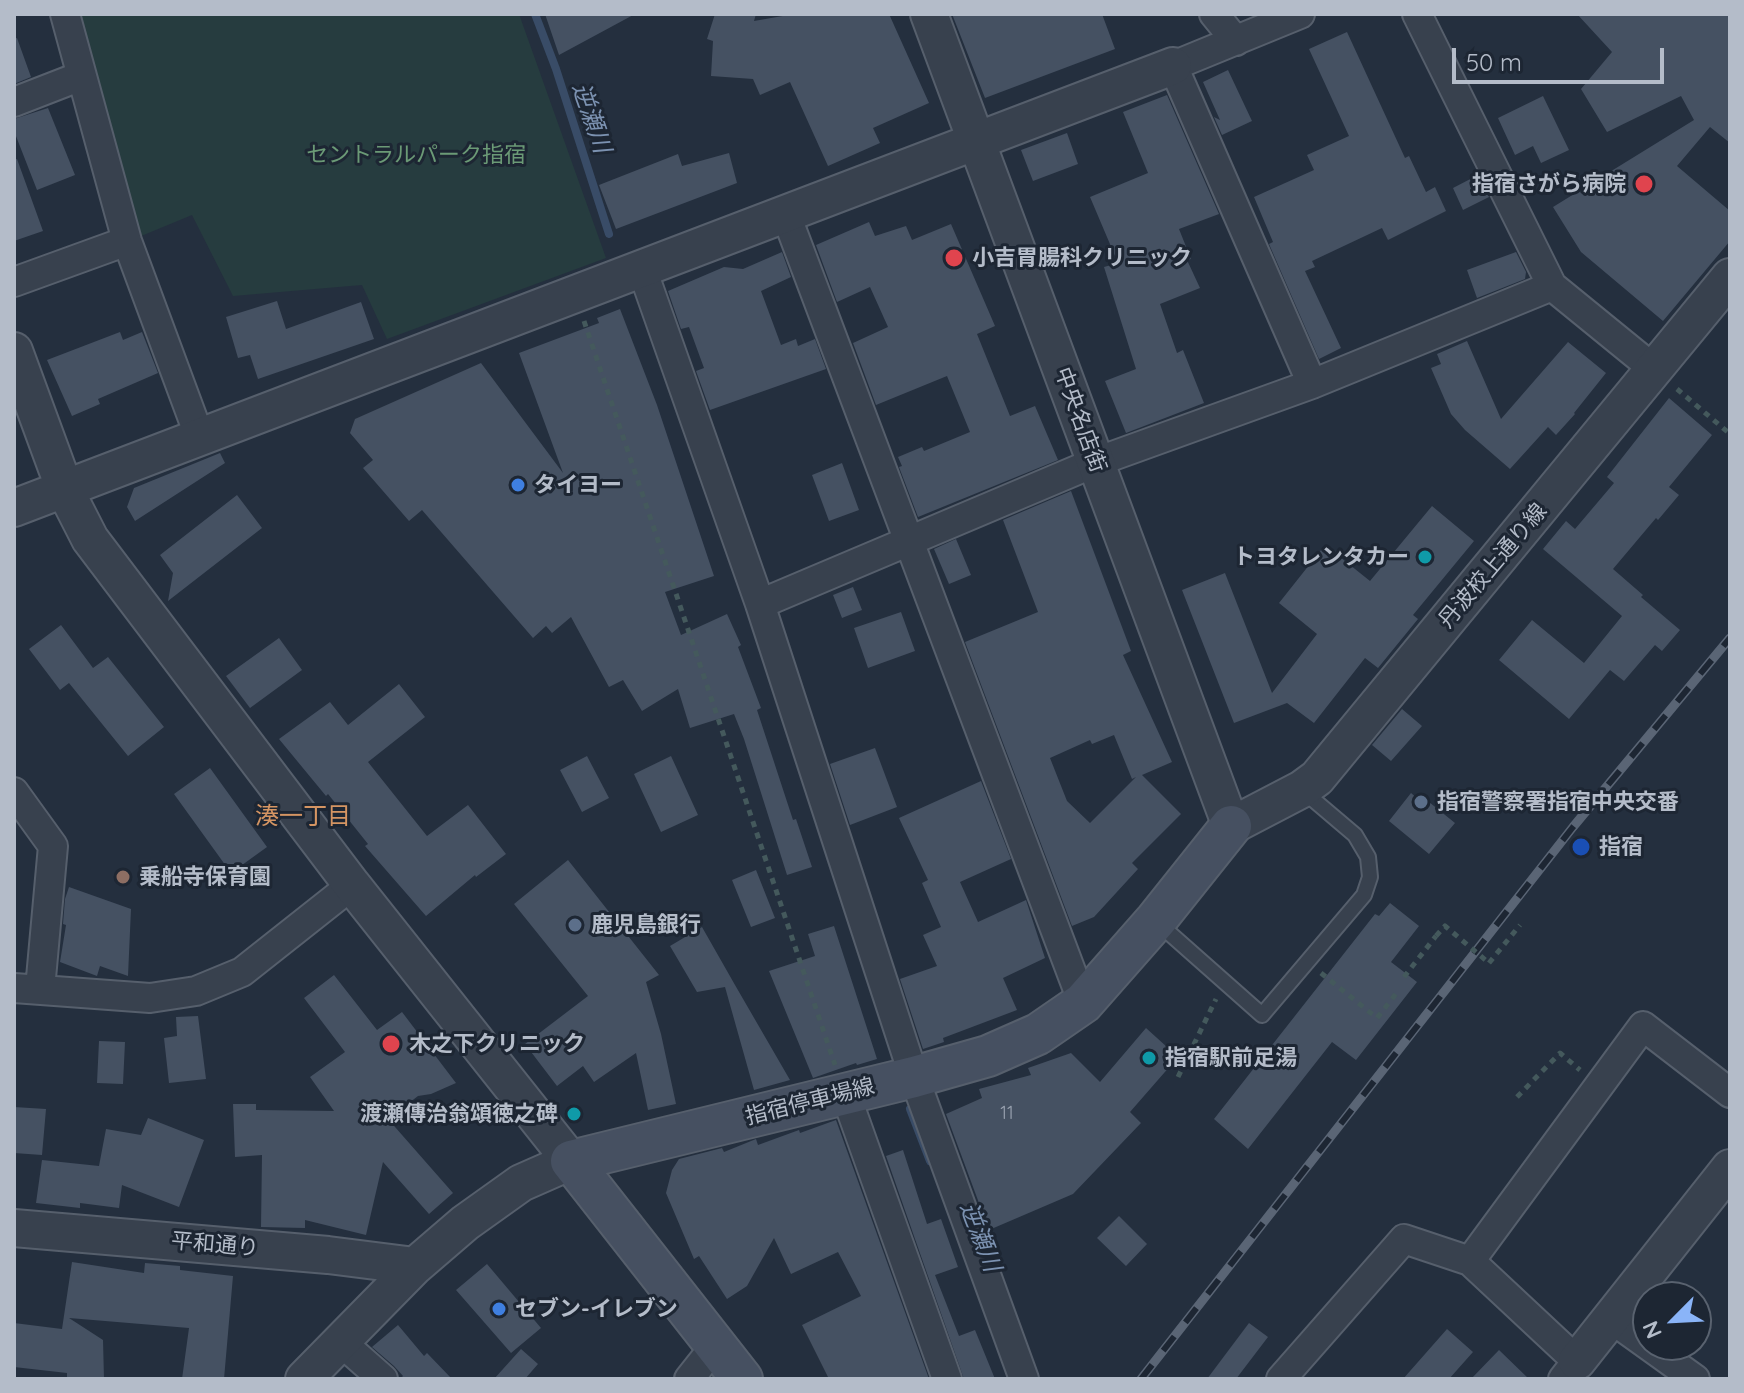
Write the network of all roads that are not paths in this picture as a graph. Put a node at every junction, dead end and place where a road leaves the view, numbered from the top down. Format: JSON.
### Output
{"nodes":[{"id":1,"x":65,"y":14,"type":"edge"},
{"id":2,"x":929,"y":14,"type":"edge"},
{"id":3,"x":1214,"y":14,"type":"edge"},
{"id":4,"x":1300,"y":14,"type":"edge"},
{"id":5,"x":1417,"y":14,"type":"edge"},
{"id":6,"x":1236,"y":41,"type":"junction"},
{"id":7,"x":1173,"y":66,"type":"junction"},
{"id":8,"x":81,"y":76,"type":"junction"},
{"id":9,"x":14,"y":102,"type":"edge"},
{"id":10,"x":976,"y":142,"type":"junction"},
{"id":11,"x":786,"y":215,"type":"junction"},
{"id":12,"x":127,"y":241,"type":"junction"},
{"id":13,"x":642,"y":269,"type":"junction"},
{"id":14,"x":1730,"y":277,"type":"edge"},
{"id":15,"x":14,"y":282,"type":"edge"},
{"id":16,"x":1552,"y":286,"type":"junction"},
{"id":17,"x":14,"y":351,"type":"edge"},
{"id":18,"x":1655,"y":370,"type":"junction"},
{"id":19,"x":1312,"y":384,"type":"junction"},
{"id":20,"x":200,"y":438,"type":"junction"},
{"id":21,"x":1096,"y":462,"type":"junction"},
{"id":22,"x":65,"y":490,"type":"junction"},
{"id":23,"x":14,"y":508,"type":"edge"},
{"id":24,"x":909,"y":542,"type":"junction"},
{"id":25,"x":760,"y":604,"type":"junction"},
{"id":26,"x":1302,"y":789,"type":"junction"},
{"id":27,"x":14,"y":792,"type":"edge"},
{"id":28,"x":1231,"y":826,"type":"junction"},
{"id":29,"x":352,"y":885,"type":"junction"},
{"id":30,"x":1156,"y":920,"type":"junction"},
{"id":31,"x":27,"y":988,"type":"edge"},
{"id":32,"x":1083,"y":1003,"type":"junction"},
{"id":33,"x":914,"y":1077,"type":"junction"},
{"id":34,"x":845,"y":1093,"type":"junction"},
{"id":35,"x":1730,"y":1093,"type":"edge"},
{"id":36,"x":571,"y":1161,"type":"junction"},
{"id":37,"x":1730,"y":1168,"type":"edge"},
{"id":38,"x":14,"y":1228,"type":"edge"},
{"id":39,"x":1470,"y":1261,"type":"junction"},
{"id":40,"x":415,"y":1266,"type":"junction"},
{"id":41,"x":1610,"y":1318,"type":"junction"},
{"id":42,"x":341,"y":1342,"type":"junction"},
{"id":43,"x":716,"y":1345,"type":"junction"},
{"id":44,"x":1570,"y":1370,"type":"edge"},
{"id":45,"x":304,"y":1379,"type":"edge"},
{"id":46,"x":383,"y":1379,"type":"edge"},
{"id":47,"x":689,"y":1379,"type":"edge"},
{"id":48,"x":742,"y":1379,"type":"edge"},
{"id":49,"x":947,"y":1379,"type":"edge"},
{"id":50,"x":1024,"y":1379,"type":"edge"},
{"id":51,"x":1281,"y":1379,"type":"edge"},
{"id":52,"x":1695,"y":1379,"type":"edge"}],
"edges":[{"from":1,"to":8,"type":"street"},
{"from":2,"to":10,"type":"street","name":"中央名店街"},
{"from":3,"to":6,"type":"street"},
{"from":4,"to":6,"type":"street"},
{"from":5,"to":16,"type":"street"},
{"from":6,"to":7,"type":"street"},
{"from":7,"to":10,"type":"street"},
{"from":7,"to":19,"type":"street"},
{"from":8,"to":9,"type":"street"},
{"from":8,"to":12,"type":"street"},
{"from":10,"to":11,"type":"street"},
{"from":10,"to":21,"type":"street","name":"中央名店街"},
{"from":11,"to":13,"type":"street"},
{"from":11,"to":24,"type":"street"},
{"from":12,"to":15,"type":"street"},
{"from":12,"to":20,"type":"street"},
{"from":13,"to":20,"type":"street"},
{"from":13,"to":25,"type":"street"},
{"from":14,"to":18,"type":"street","name":"丹波校上通り線"},
{"from":16,"to":18,"type":"street"},
{"from":16,"to":19,"type":"street"},
{"from":17,"to":22,"type":"street"},
{"from":18,"to":26,"type":"street","name":"丹波校上通り線"},
{"from":19,"to":21,"type":"street"},
{"from":20,"to":22,"type":"street"},
{"from":21,"to":24,"type":"street"},
{"from":21,"to":28,"type":"street","name":"中央名店街"},
{"from":22,"to":23,"type":"street"},
{"from":22,"to":29,"type":"street"},
{"from":24,"to":25,"type":"street"},
{"from":24,"to":32,"type":"street"},
{"from":25,"to":33,"type":"street"},
{"from":26,"to":28,"type":"street","name":"丹波校上通り線"},
{"from":26,"to":30,"type":"lane"},
{"from":27,"to":31,"type":"street"},
{"from":28,"to":30,"type":"main road","name":"指宿停車場線"},
{"from":29,"to":31,"type":"street"},
{"from":29,"to":36,"type":"street"},
{"from":30,"to":32,"type":"main road","name":"指宿停車場線"},
{"from":32,"to":33,"type":"main road","name":"指宿停車場線"},
{"from":33,"to":34,"type":"main road","name":"指宿停車場線"},
{"from":33,"to":50,"type":"street"},
{"from":34,"to":36,"type":"main road","name":"指宿停車場線"},
{"from":34,"to":49,"type":"street"},
{"from":35,"to":39,"type":"street"},
{"from":36,"to":40,"type":"street"},
{"from":36,"to":43,"type":"main road"},
{"from":37,"to":41,"type":"street"},
{"from":38,"to":40,"type":"street","name":"平和通り"},
{"from":39,"to":44,"type":"street"},
{"from":39,"to":51,"type":"street"},
{"from":40,"to":42,"type":"street"},
{"from":41,"to":44,"type":"street"},
{"from":41,"to":52,"type":"street"},
{"from":42,"to":45,"type":"street"},
{"from":42,"to":46,"type":"street"},
{"from":43,"to":47,"type":"street"},
{"from":43,"to":48,"type":"main road"}]}
